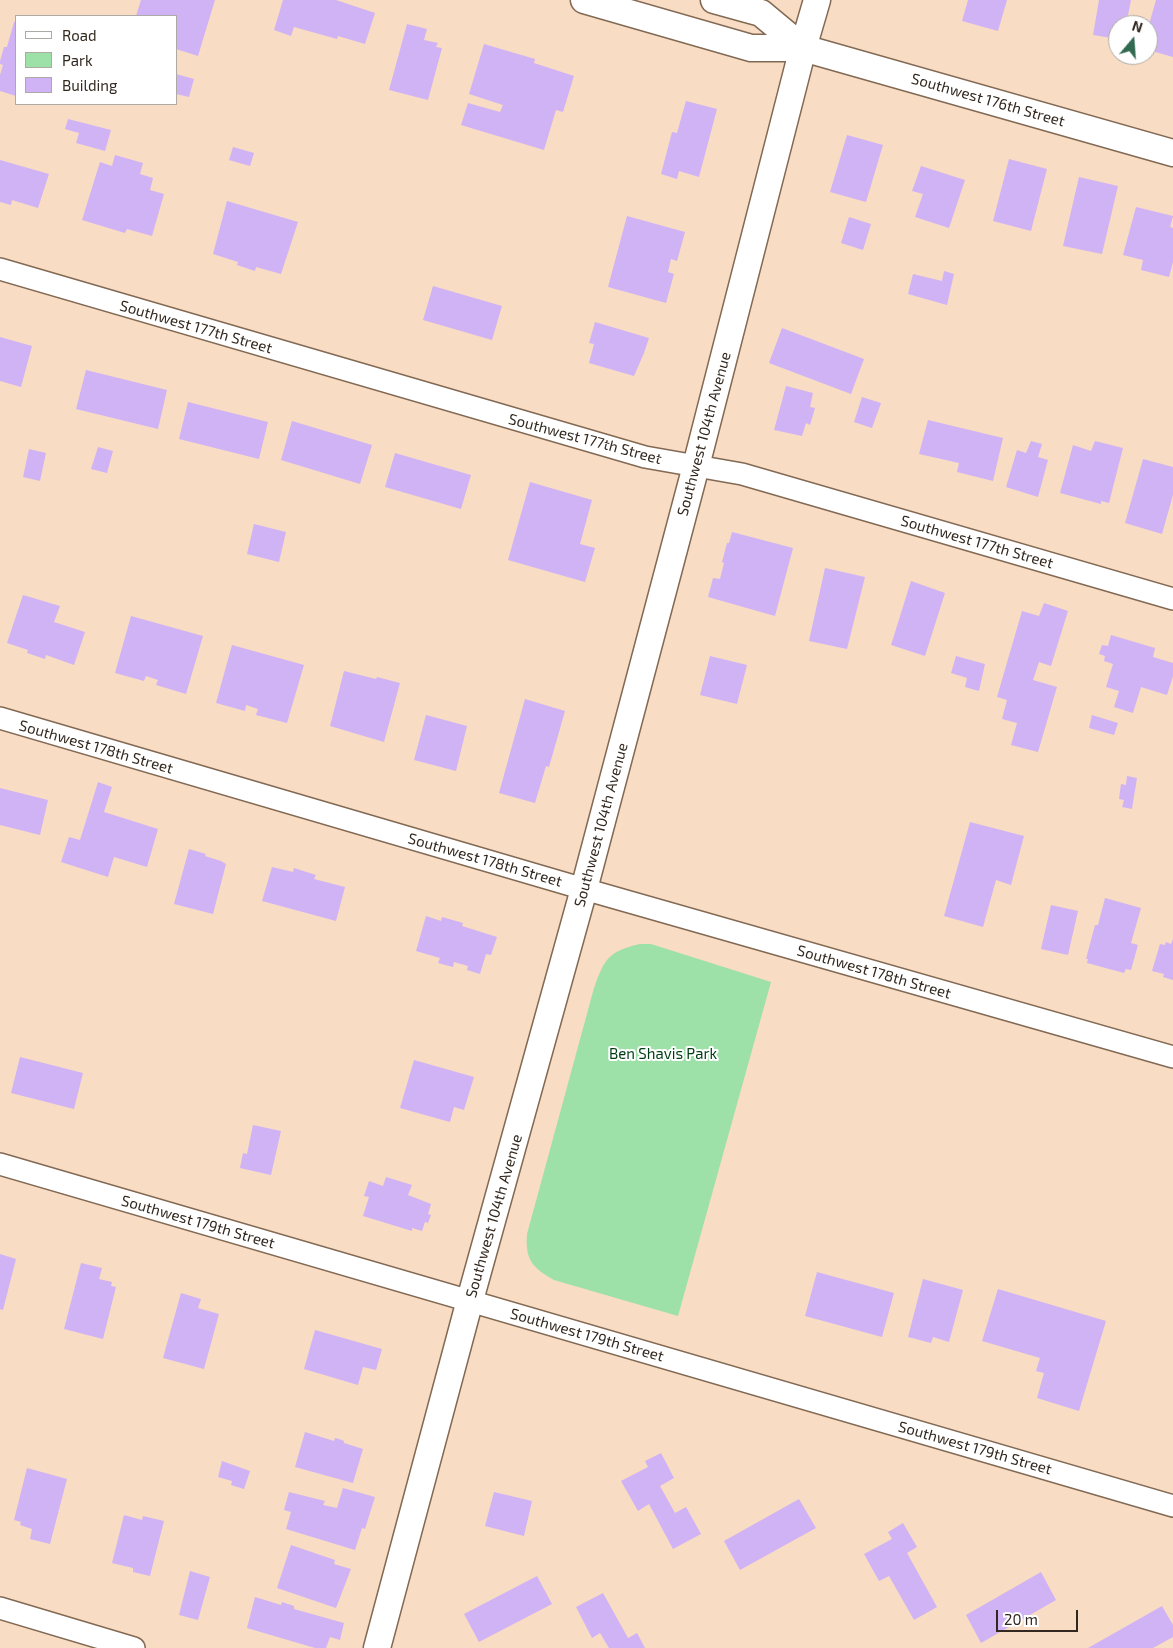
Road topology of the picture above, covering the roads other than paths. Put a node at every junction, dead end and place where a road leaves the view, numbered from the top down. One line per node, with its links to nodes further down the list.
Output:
1 (584, 0): 4 (street, Southwest 176th Street)
2 (714, 0): 4 (street, Southwest 176th Street)
3 (817, 0): 4 (street, Southwest 104th Avenue)
4 (803, 48): 5 (street, Southwest 176th Street); 7 (street, Southwest 104th Avenue)
5 (1173, 153)
6 (0, 269): 7 (street, Southwest 177th Street)
7 (696, 466): 8 (street, Southwest 177th Street); 10 (street, Southwest 104th Avenue)
8 (1173, 599)
9 (0, 718): 10 (street, Southwest 178th Street)
10 (584, 889): 11 (street, Southwest 178th Street); 13 (street, Southwest 104th Avenue)
11 (1173, 1057)
12 (0, 1164): 13 (street, Southwest 179th Street)
13 (470, 1300): 14 (street, Southwest 179th Street); 17 (street, Southwest 104th Avenue)
14 (1173, 1506)
15 (0, 1608): 16 (street)
16 (134, 1648)
17 (377, 1648)

